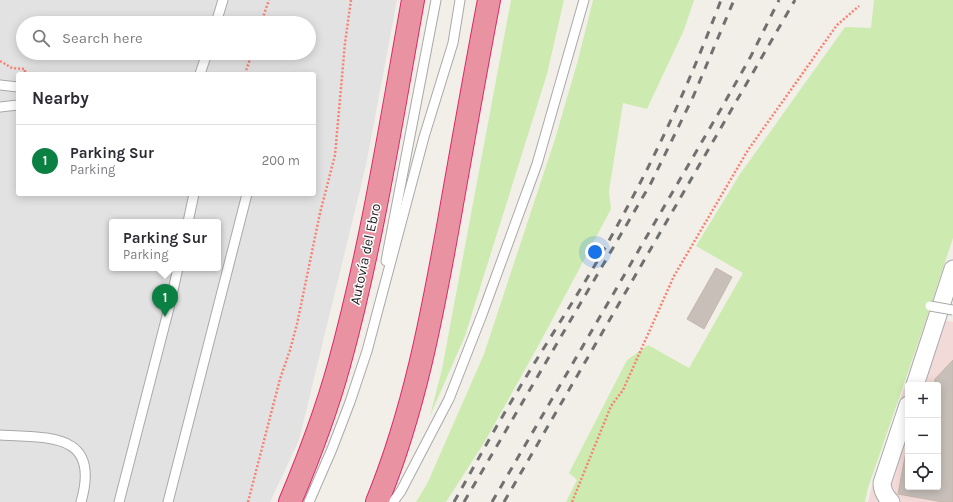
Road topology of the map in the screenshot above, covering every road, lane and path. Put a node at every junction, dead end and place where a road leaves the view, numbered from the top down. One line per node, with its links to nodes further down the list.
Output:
1 (223, 0): 10 (lane)
2 (269, 0): 11 (path)
3 (351, 0): 37 (path)
4 (413, 0): 38 (highway, Autovía del Ebro)
5 (436, 0): 29 (lane)
6 (460, 0): 29 (lane)
7 (489, 0): 40 (highway)
8 (584, 0): 41 (lane)
9 (859, 6): 42 (path)
10 (218, 16)
11 (263, 16)
12 (205, 60): 16 (lane)
13 (250, 60): 17 (path)
14 (0, 61): 15 (path)
15 (25, 72)
16 (201, 72)
17 (246, 72)
18 (0, 85): 19 (lane)
19 (16, 87)
20 (16, 105): 21 (lane)
21 (0, 107)
22 (194, 196): 24 (lane)
23 (246, 196): 36 (lane)
24 (189, 219)
25 (953, 269): 30 (street)
26 (177, 271): 35 (lane)
27 (930, 306): 28 (lane, bridge)
28 (953, 310)
29 (377, 317): 39 (lane)
30 (916, 382)
31 (905, 414): 33 (street)
32 (0, 435): 34 (lane)
33 (882, 483): 43 (lane); 44 (street)
34 (82, 502)
35 (119, 502)
36 (168, 502)
37 (248, 502)
38 (290, 502)
39 (309, 502)
40 (376, 502)
41 (393, 502)
42 (572, 502)
43 (877, 502)
44 (891, 502)

